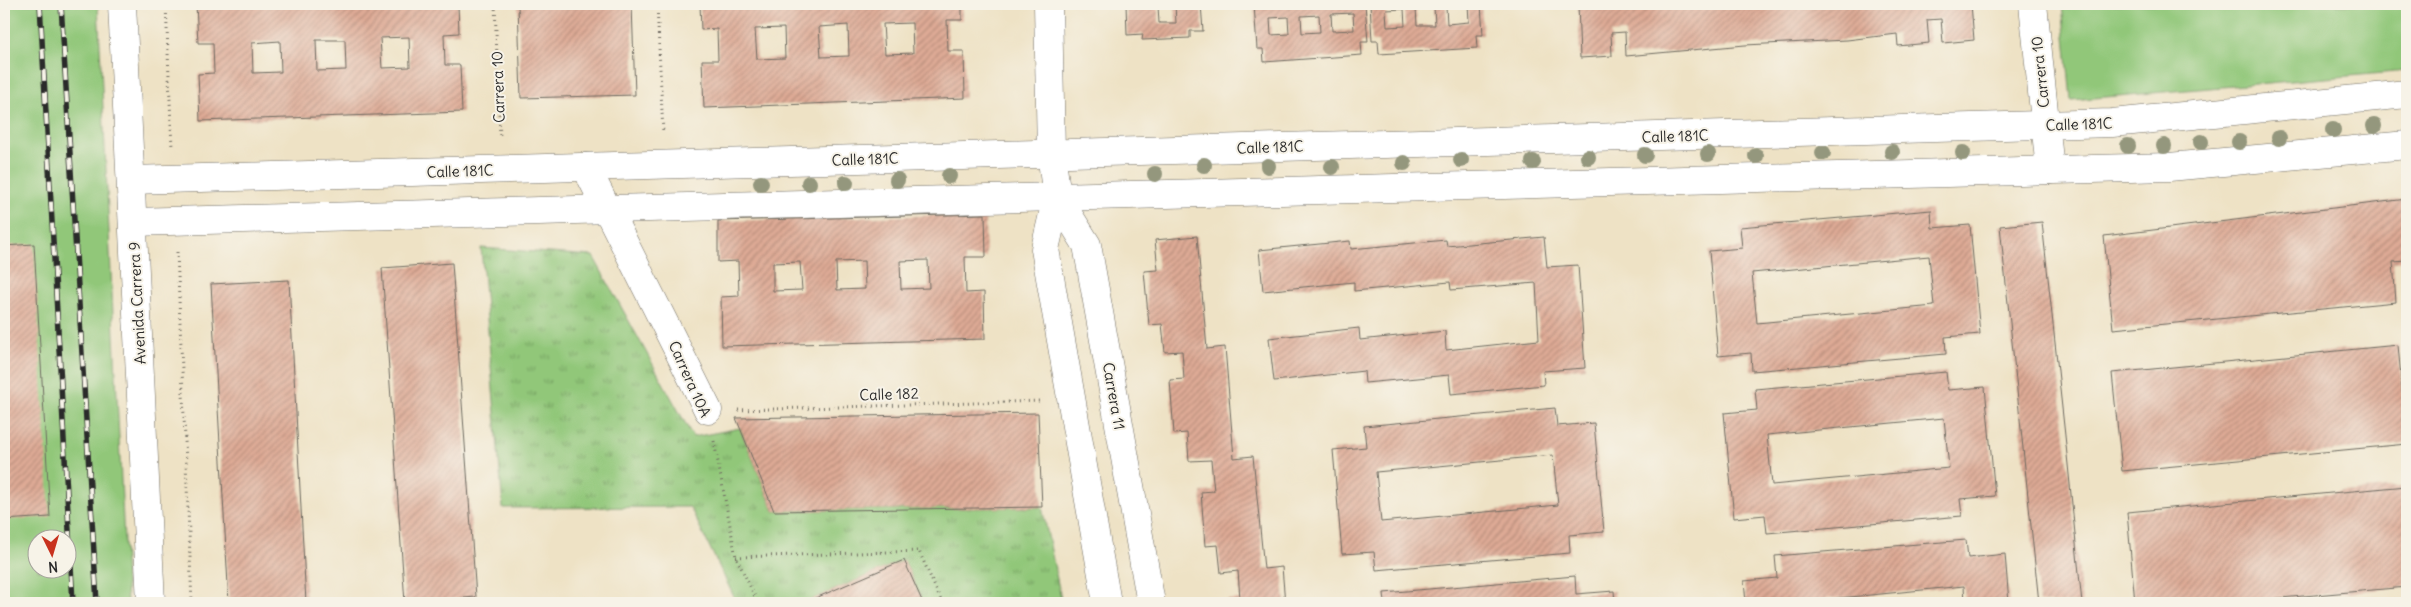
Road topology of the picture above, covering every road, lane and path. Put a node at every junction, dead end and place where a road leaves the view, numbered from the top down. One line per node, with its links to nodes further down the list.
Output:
1 (122, 4): 16 (street, Avenida Carrera 9)
2 (166, 4): 15 (path)
3 (495, 4): 13 (path, Carrera 10)
4 (657, 4): 11 (path)
5 (1048, 4): 10 (street, Carrera 11)
6 (2033, 4): 8 (street, Carrera 10)
7 (2407, 94): 8 (street, Calle 181C)
8 (2046, 125): 10 (street, Calle 181C); 14 (street, Carrera 10)
9 (2407, 145): 14 (street)
10 (1051, 153): 11 (street, Calle 181C); 17 (street, Carrera 11)
11 (664, 165): 12 (street, Calle 181C)
12 (586, 167): 13 (street, Calle 181C); 18 (street, Carrera 10A)
13 (501, 170): 15 (street, Calle 181C)
14 (2050, 170): 17 (street)
15 (174, 178): 16 (street, Calle 181C)
16 (131, 180): 19 (street, Avenida Carrera 9)
17 (1057, 197): 18 (street); 21 (street, Carrera 11); 29 (street, Carrera 11)
18 (608, 210): 20 (street); 22 (street, Carrera 10A)
19 (133, 222): 20 (street); 24 (street, Avenida Carrera 9)
20 (176, 222): 25 (path)
21 (1071, 401): 22 (path, Calle 182); 28 (street, Carrera 11)
22 (708, 410): 23 (path, Carrera 10A)
23 (736, 557): 26 (path, Carrera 10A); 27 (path)
24 (151, 603)
25 (192, 603)
26 (758, 603)
27 (942, 603)
28 (1108, 603)
29 (1151, 603)

